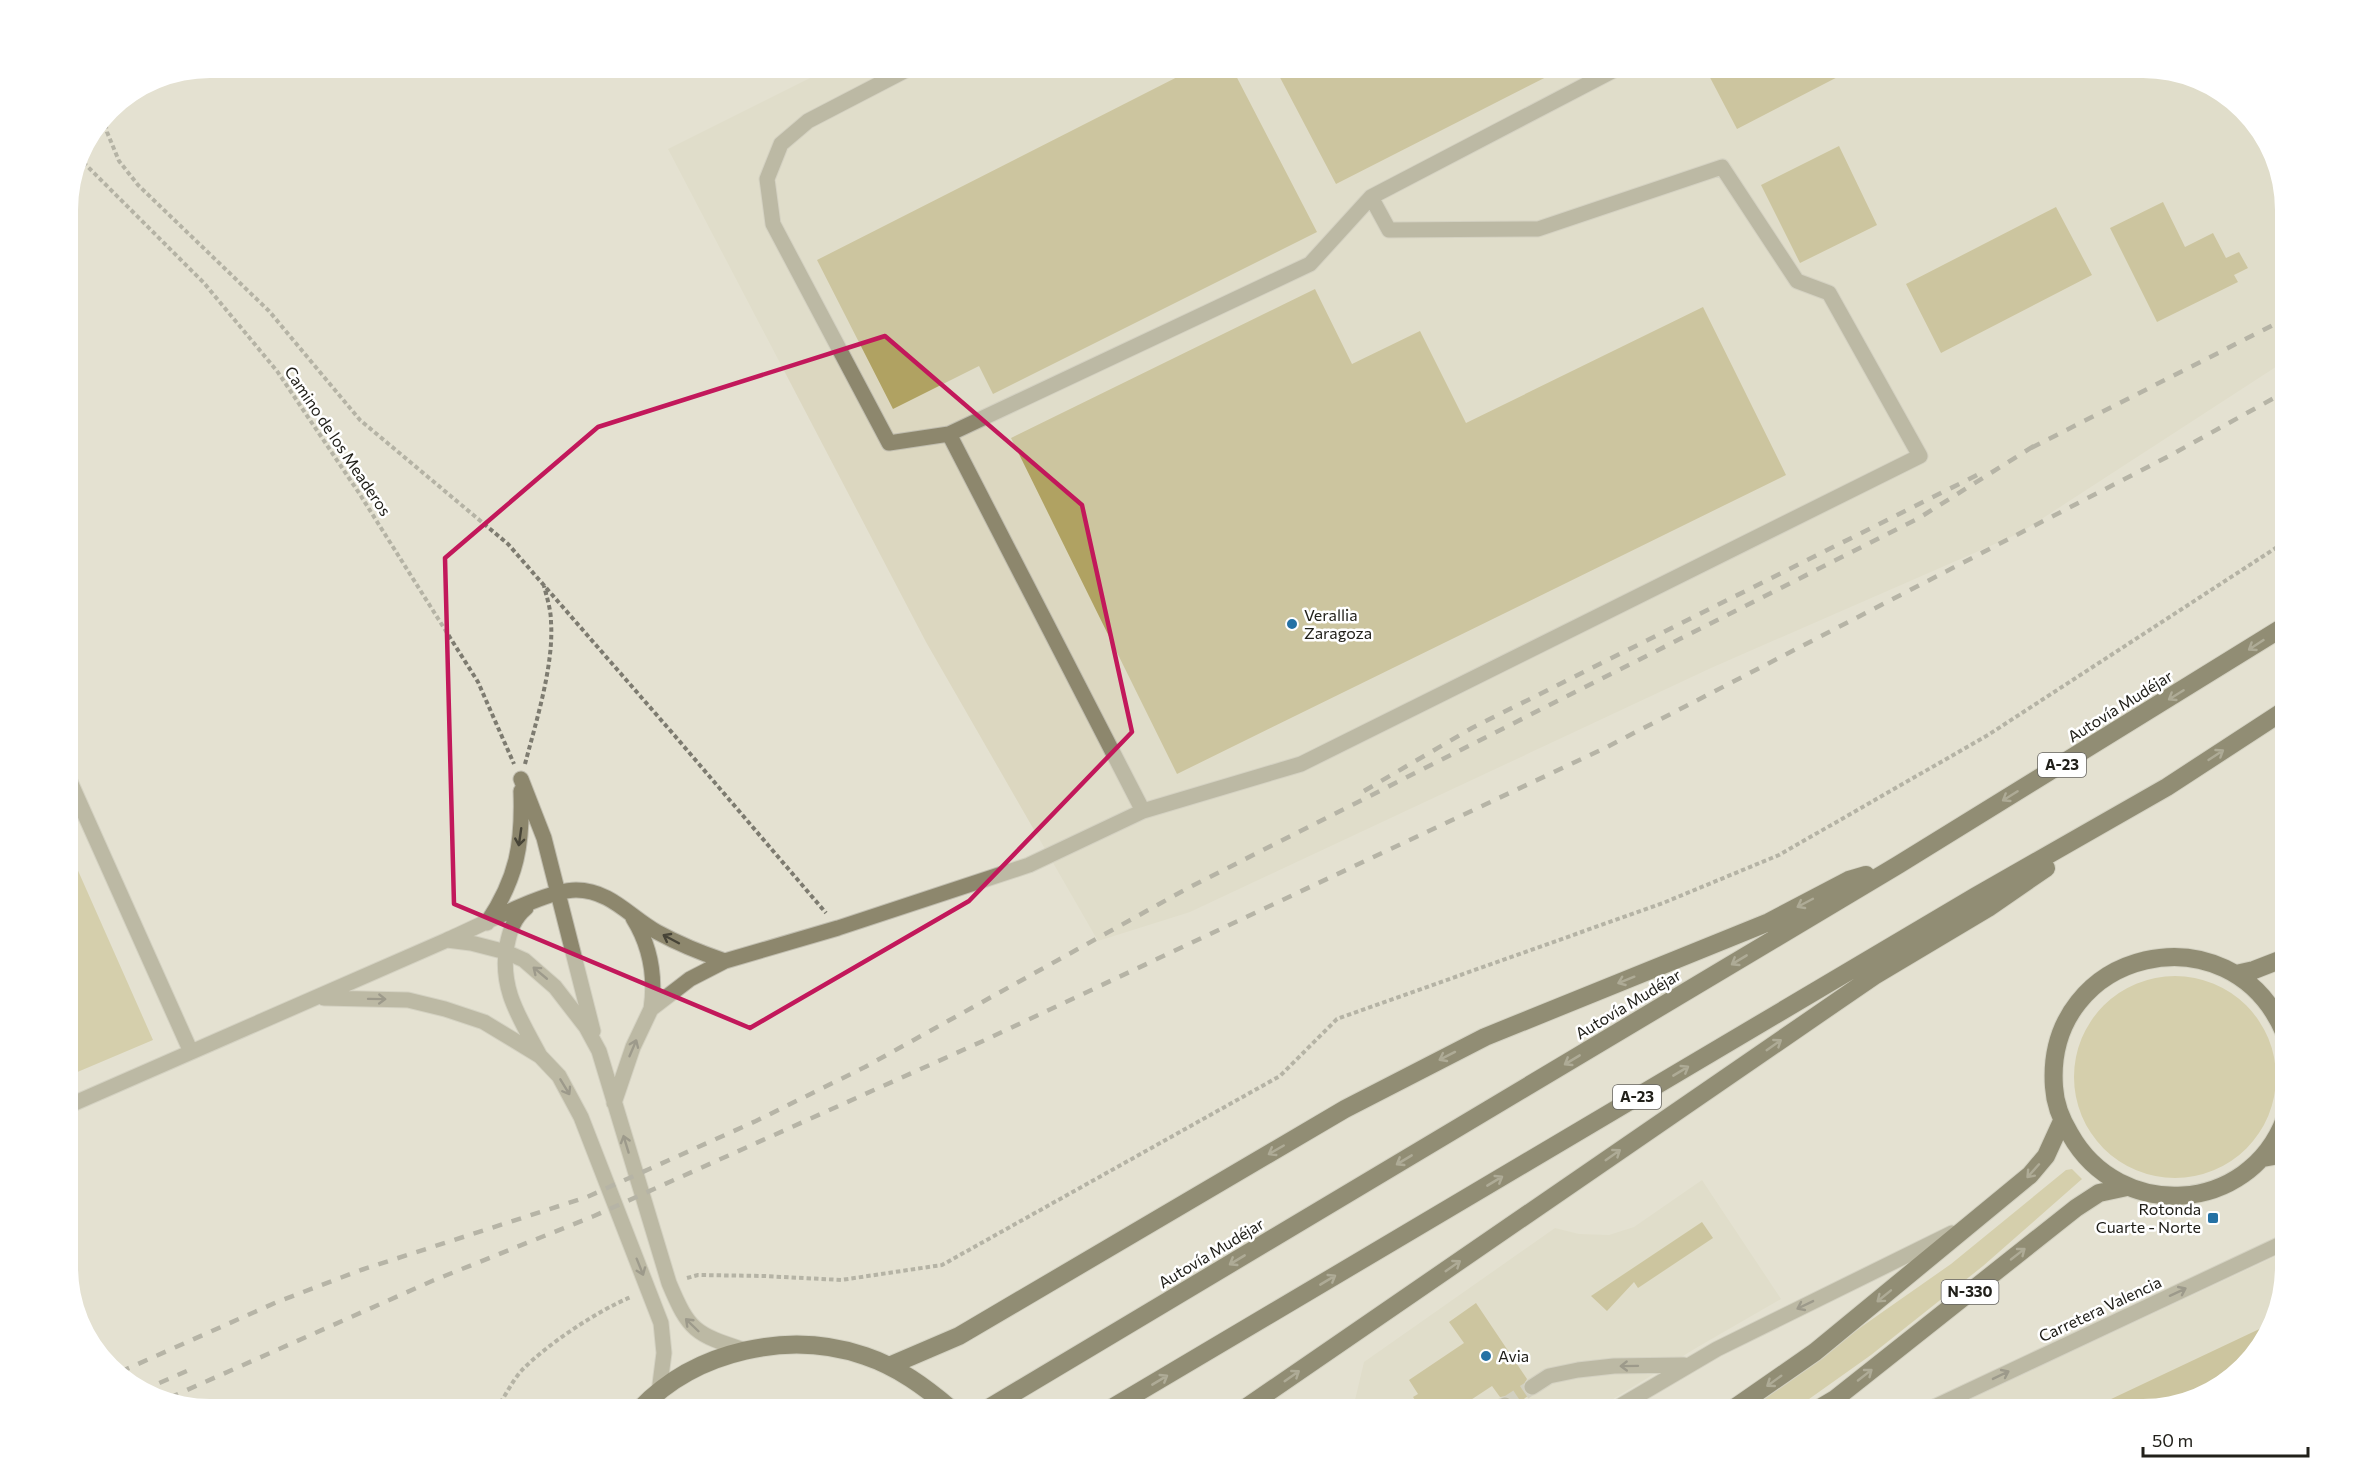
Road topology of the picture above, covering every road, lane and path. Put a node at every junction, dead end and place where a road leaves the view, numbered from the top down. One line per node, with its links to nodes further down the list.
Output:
1 (891, 78): 6 (street)
2 (1599, 78): 5 (street)
3 (106, 129): 8 (path)
4 (86, 165): 11 (path, Camino de los Meaderos)
5 (1371, 197): 6 (street); 14 (street)
6 (949, 434): 14 (street)
7 (2275, 548): 41 (path)
8 (544, 585): 11 (path); 20 (path)
9 (2275, 632): 15 (highway, Autovía Mudéjar / A-23, one-way to 15)
10 (2275, 717): 12 (highway, A-23, one-way to 10)
11 (521, 779): 16 (street); 19 (street, one-way to 19)
12 (2167, 787): 52 (highway, A-23, one-way to 12); 53 (highway, one-way to 12)
13 (78, 799): 30 (street)
14 (1143, 811): 20 (street)
15 (1898, 865): 45 (highway, one-way to 45); 51 (highway, Autovía Mudéjar / A-23, one-way to 51)
16 (557, 893): 17 (street); 18 (street); 29 (street)
17 (533, 902): 19 (street); 22 (street)
18 (630, 912): 23 (street, one-way to 18); 27 (street)
19 (487, 923): 21 (street)
20 (838, 928): 23 (street)
21 (447, 940): 22 (street); 26 (street)
22 (506, 952): 29 (street, one-way to 22); 31 (street)
23 (725, 961): 27 (street)
24 (2275, 962): 25 (highway)
25 (2236, 974): 28 (highway, N-330); 34 (highway, N-330)
26 (318, 998): 30 (street); 31 (street, one-way to 31)
27 (651, 1009): 33 (street, one-way to 27)
28 (2275, 1013)
29 (599, 1051): 33 (street)
30 (191, 1052): 32 (street)
31 (540, 1056): 42 (street, one-way to 42)
32 (78, 1102)
33 (614, 1103): 41 (street, one-way to 33)
34 (2062, 1121): 38 (highway, N-330); 39 (highway, N-330, one-way to 39)
35 (2275, 1140): 37 (highway, N-330)
36 (2275, 1156): 37 (highway, N-330)
37 (2263, 1158): 38 (highway, N-330)
38 (2127, 1187): 56 (highway, N-330, one-way to 38)
39 (1971, 1224): 44 (street, one-way to 44); 55 (highway, N-330, one-way to 55)
40 (2275, 1247): 57 (street, Carretera Valencia, one-way to 40)
41 (669, 1283): 43 (street, one-way to 41)
42 (649, 1289): 47 (street); 48 (path)
43 (744, 1350): 45 (highway); 47 (highway)
44 (1687, 1365): 46 (street, one-way to 46); 54 (street)
45 (889, 1366): 50 (highway)
46 (1532, 1387)
47 (659, 1392): 49 (highway)
48 (503, 1399)
49 (652, 1399)
50 (938, 1399)
51 (1004, 1399)
52 (1129, 1399)
53 (1260, 1399)
54 (1633, 1399)
55 (1749, 1399)
56 (1835, 1399)
57 (1953, 1399)

